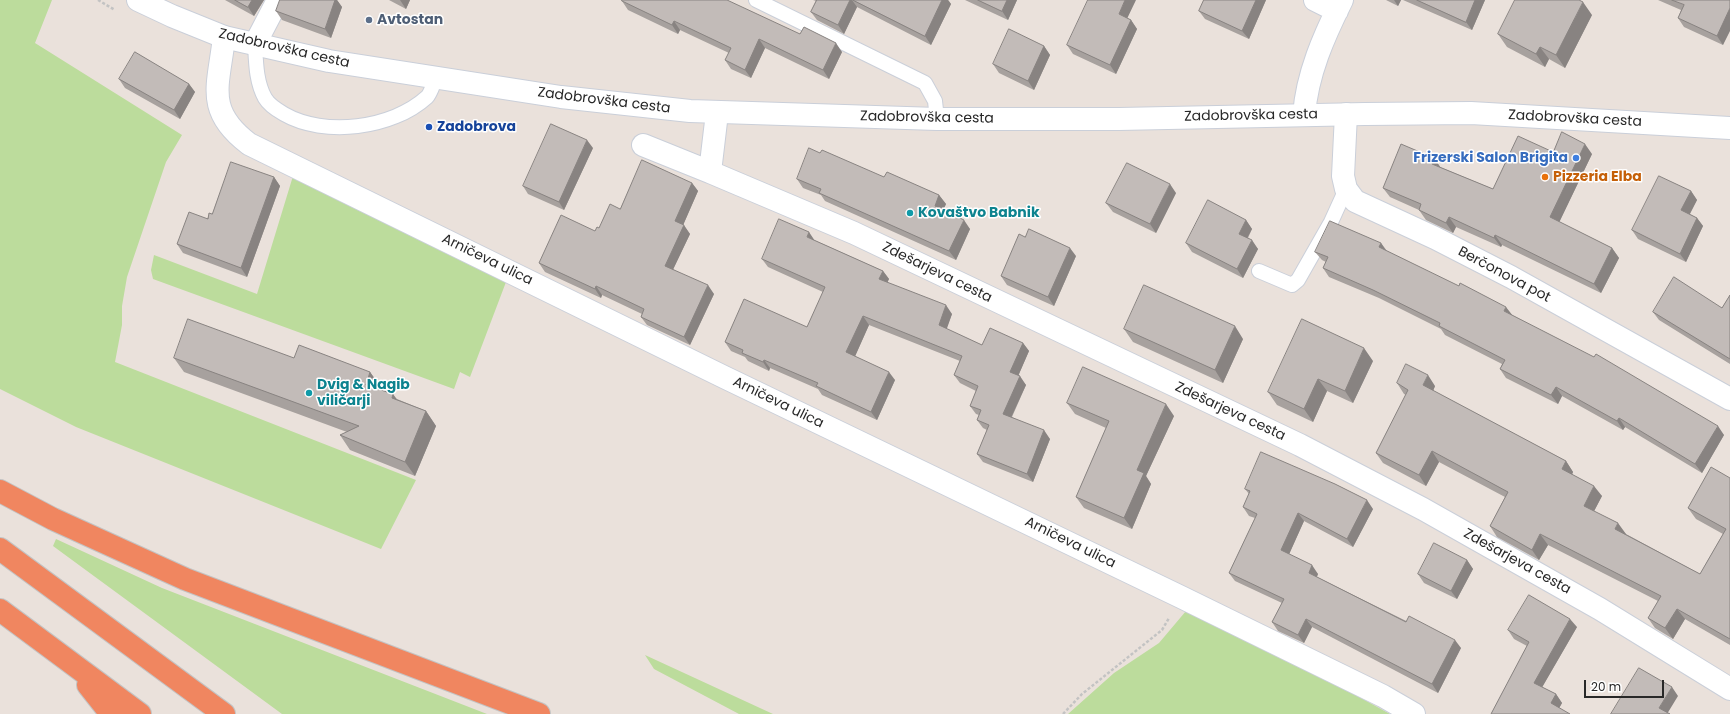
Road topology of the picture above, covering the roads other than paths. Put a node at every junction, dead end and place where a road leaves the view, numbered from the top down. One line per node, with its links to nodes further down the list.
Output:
1 (138, 0): 6 (street, Zadobrovška cesta)
2 (278, 0): 7 (street)
3 (756, 0): 12 (lane)
4 (1315, 0): 5 (street)
5 (1339, 5): 11 (street)
6 (224, 37): 7 (street, Zadobrovška cesta); 28 (street, Arničeva ulica)
7 (255, 44): 8 (street, Zadobrovška cesta); 8 (lane)
8 (436, 78): 9 (street, Zadobrovška cesta)
9 (717, 113): 12 (street, Zadobrovška cesta); 15 (street)
10 (1346, 114): 11 (street, Zadobrovška cesta); 13 (street, Zadobrovška cesta); 16 (street)
11 (1304, 115): 12 (street, Zadobrovška cesta)
12 (937, 119)
13 (1730, 128)
14 (643, 145): 15 (street, Zdešarjeva cesta)
15 (710, 172): 23 (street, Zdešarjeva cesta)
16 (1346, 189): 17 (lane); 18 (street, Berčonova pot)
17 (1259, 271)
18 (1730, 399)
19 (0, 491): 27 (highway)
20 (0, 549): 26 (highway)
21 (0, 610): 22 (highway)
22 (72, 663): 24 (highway); 25 (highway)
23 (1730, 689)
24 (111, 714)
25 (140, 714)
26 (224, 714)
27 (539, 714)
28 (1414, 714)

